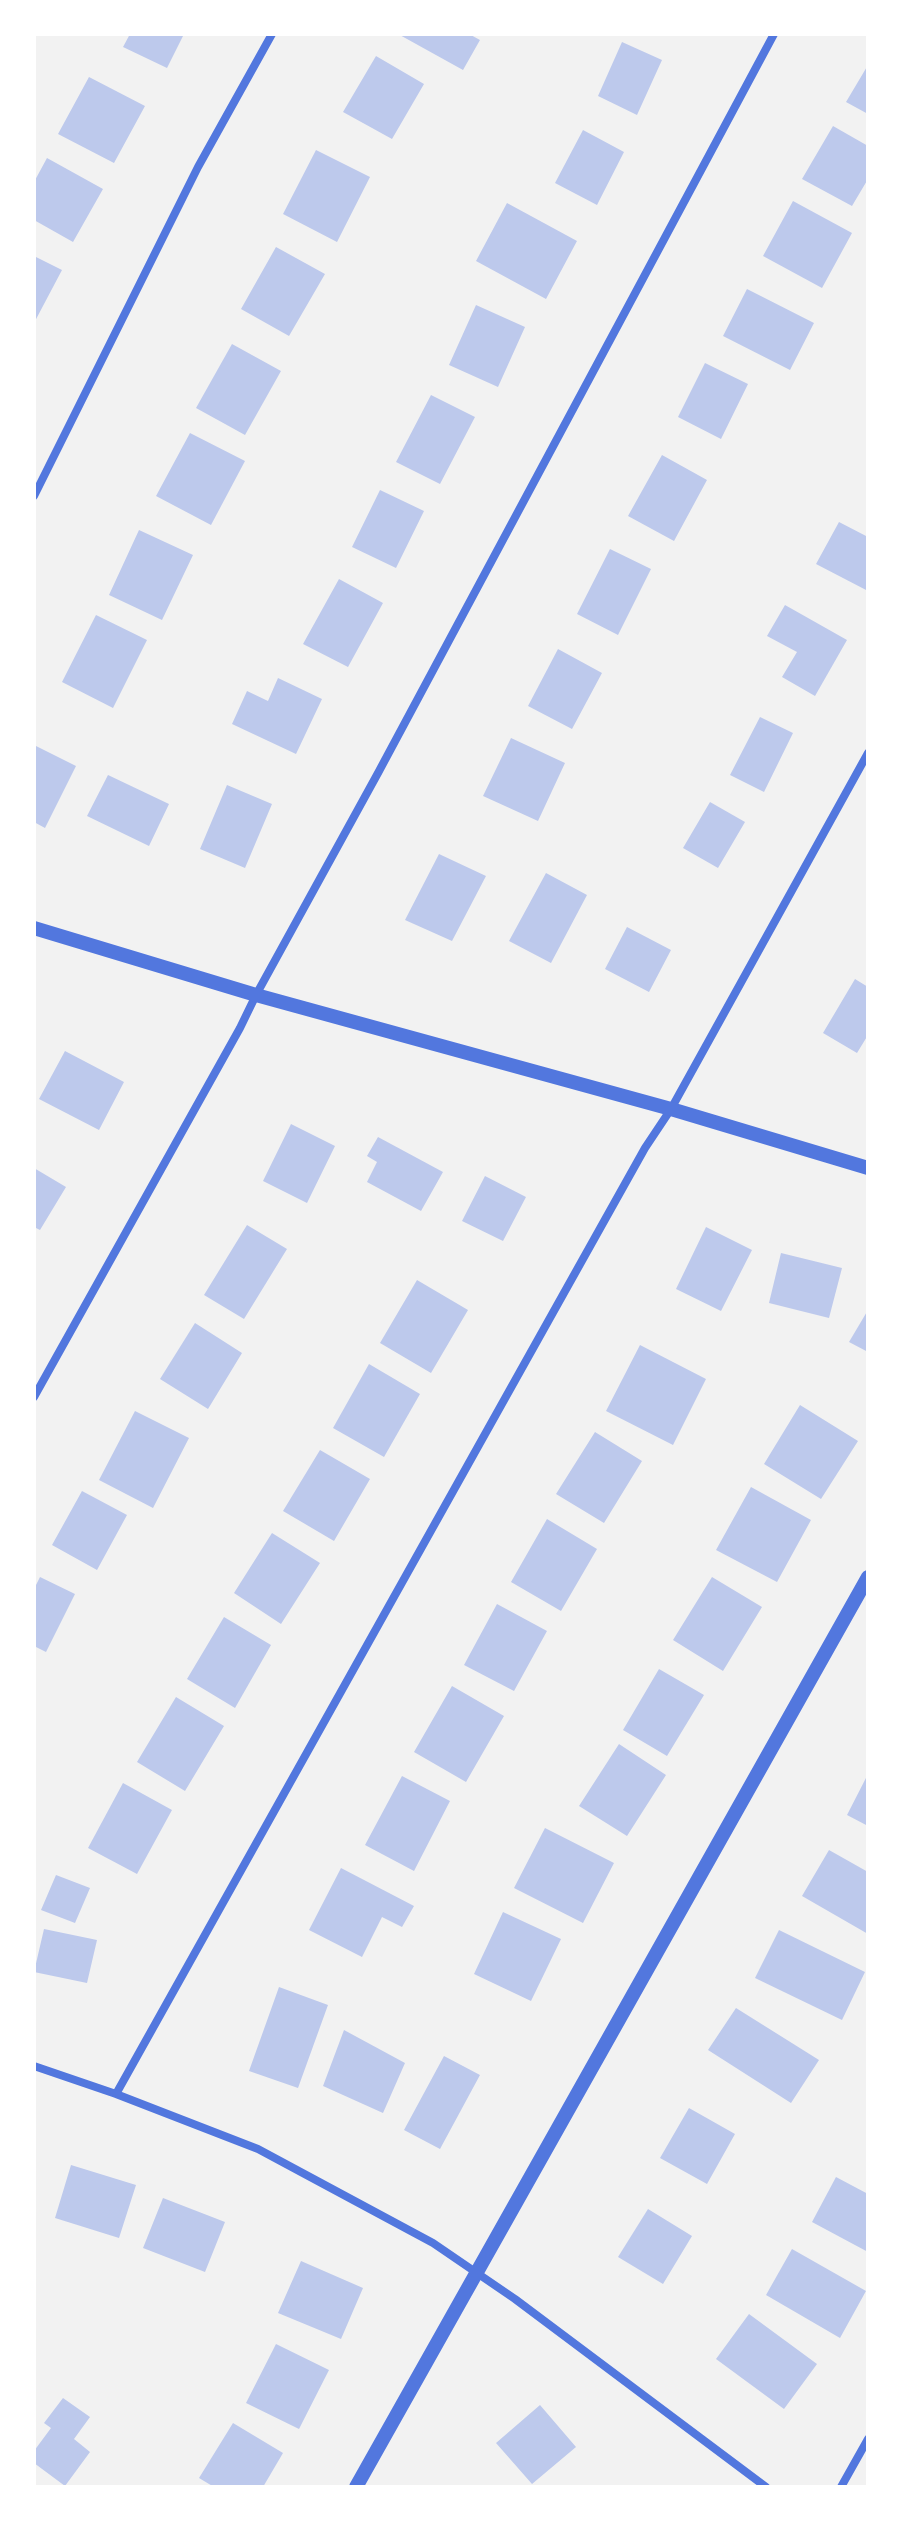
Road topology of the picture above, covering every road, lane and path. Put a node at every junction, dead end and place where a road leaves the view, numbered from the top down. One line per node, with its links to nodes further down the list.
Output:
1 (272, 34): 3 (street)
2 (774, 34): 6 (street)
3 (34, 496)
4 (868, 753): 7 (street)
5 (34, 928): 6 (street)
6 (256, 995): 7 (street); 9 (street)
7 (671, 1109): 8 (street); 12 (street)
8 (868, 1168)
9 (34, 1397)
10 (868, 1577): 13 (street)
11 (34, 2066): 12 (street)
12 (116, 2094): 13 (street)
13 (476, 2271): 15 (street); 16 (street)
14 (868, 2439): 17 (street)
15 (356, 2487)
16 (766, 2487)
17 (841, 2487)

